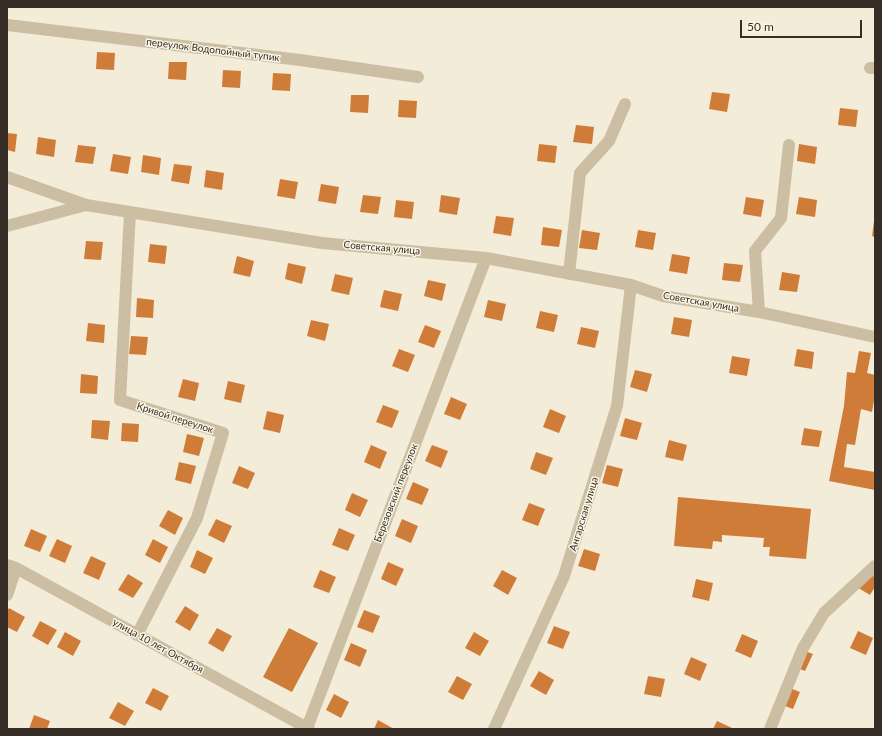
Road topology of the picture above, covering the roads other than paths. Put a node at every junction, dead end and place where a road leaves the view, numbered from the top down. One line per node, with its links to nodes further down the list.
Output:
1 (7, 26): 2 (street, переулок Водопойный тупик)
2 (418, 77)
3 (625, 104): 10 (street)
4 (789, 145): 12 (street)
5 (7, 177): 6 (street, Советская улица)
6 (86, 205): 7 (street, Советская улица); 8 (street)
7 (130, 212): 9 (street, Советская улица); 17 (street, Кривой переулок)
8 (7, 226)
9 (486, 258): 10 (street, Советская улица); 18 (street, Березовский переулок)
10 (569, 274): 11 (street, Советская улица)
11 (631, 285): 12 (street, Советская улица); 19 (street, Ангарская улица)
12 (759, 312): 13 (street, Советская улица)
13 (875, 337)
14 (11, 566): 16 (street); 17 (street, улица 10 лет Октября)
15 (875, 566): 20 (street)
16 (7, 596)
17 (137, 635): 18 (street, улица 10 лет Октября)
18 (308, 728)
19 (494, 729)
20 (770, 729)

